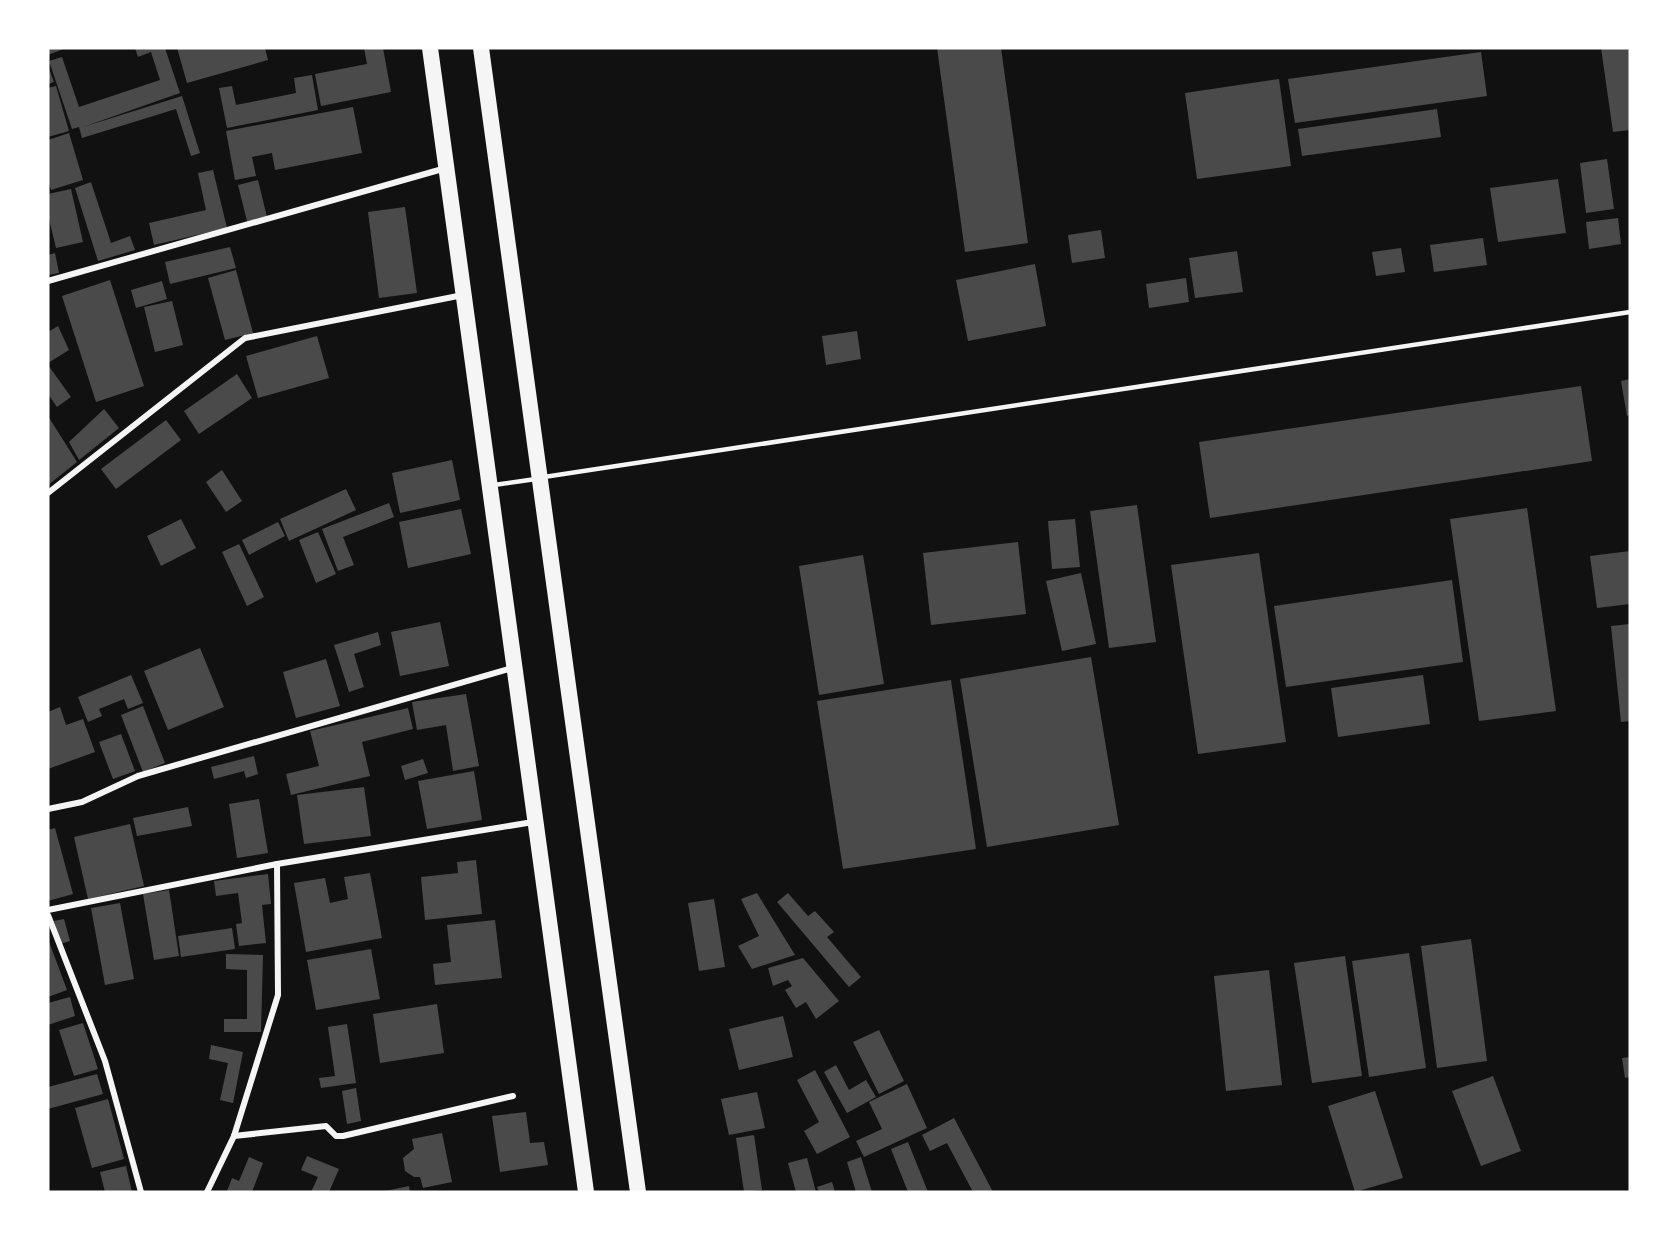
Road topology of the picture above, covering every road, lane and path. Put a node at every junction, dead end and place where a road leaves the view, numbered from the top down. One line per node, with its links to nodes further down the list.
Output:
1 (430, 48): 3 (highway)
2 (481, 48): 7 (highway)
3 (447, 168): 4 (street); 5 (highway)
4 (48, 281)
5 (464, 295): 8 (highway); 9 (street)
6 (1630, 312): 7 (lane)
7 (541, 478): 8 (lane); 21 (highway)
8 (491, 486): 10 (highway)
9 (48, 493)
10 (516, 667): 11 (street); 12 (highway)
11 (48, 810)
12 (537, 821): 13 (street); 20 (highway)
13 (277, 864): 14 (street); 17 (street)
14 (48, 910)
15 (48, 915): 18 (street)
16 (513, 1096): 17 (street)
17 (234, 1136): 19 (street)
18 (141, 1192)
19 (207, 1192)
20 (586, 1192)
21 (638, 1192)

